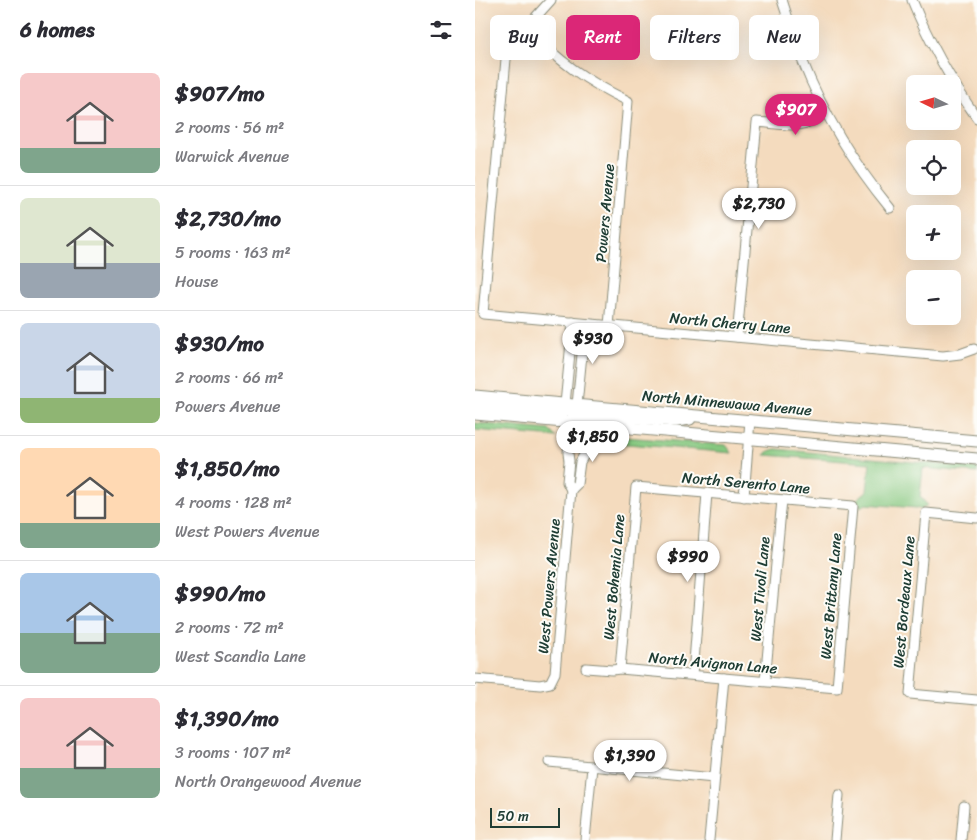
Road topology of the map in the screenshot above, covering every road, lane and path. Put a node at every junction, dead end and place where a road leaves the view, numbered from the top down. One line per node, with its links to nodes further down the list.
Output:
1 (551, 0): 4 (street)
2 (782, 0): 7 (street)
3 (912, 0): 8 (street)
4 (537, 15)
5 (556, 57): 12 (street, Powers Avenue)
6 (506, 60): 10 (street, North Cherry Lane)
7 (826, 112): 9 (street); 13 (street)
8 (977, 118)
9 (890, 208)
10 (573, 322): 11 (street, North Cherry Lane); 17 (street)
11 (585, 324): 12 (street, North Cherry Lane); 18 (street)
12 (609, 326): 13 (street, North Cherry Lane)
13 (737, 337): 14 (street, North Cherry Lane)
14 (974, 349)
15 (475, 396): 17 (main road, North Minnewawa Avenue)
16 (475, 404): 18 (main road)
17 (565, 404): 18 (main road, North Minnewawa Avenue)
18 (577, 405): 20 (main road, North Minnewawa Avenue)
19 (475, 414): 22 (main road)
20 (706, 416): 21 (main road, North Minnewawa Avenue); 22 (main road)
21 (750, 420): 24 (street); 25 (main road, North Minnewawa Avenue)
22 (571, 422): 23 (main road); 27 (street, West Powers Avenue)
23 (587, 424): 24 (main road); 28 (street, West Powers Avenue)
24 (749, 439): 26 (main road); 32 (street)
25 (977, 441)
26 (977, 459)
27 (569, 461): 28 (street); 30 (street, West Powers Avenue)
28 (580, 462): 30 (street, West Powers Avenue)
29 (636, 487): 31 (street, North Serento Lane); 37 (street, West Bohemia Lane)
30 (571, 490): 40 (street, West Powers Avenue)
31 (707, 493): 32 (street, North Serento Lane); 38 (street)
32 (744, 496): 33 (street, North Serento Lane)
33 (782, 500): 34 (street, North Serento Lane); 41 (street, West Tivoli Lane)
34 (853, 506): 42 (street, West Brittany Lane)
35 (977, 518): 43 (street, West Bordeaux Lane)
36 (586, 668): 37 (street, North Avignon Lane)
37 (620, 669): 38 (street, North Avignon Lane)
38 (693, 675): 39 (street, North Avignon Lane)
39 (724, 678): 41 (street, North Avignon Lane); 46 (street)
40 (475, 679)
41 (765, 682): 42 (street, North Avignon Lane)
42 (837, 688)
43 (977, 700)
44 (549, 762): 45 (street)
45 (592, 767): 46 (street); 49 (street)
46 (715, 778): 50 (street)
47 (839, 795): 51 (street)
48 (964, 806): 52 (street)
49 (585, 840)
50 (709, 840)
51 (835, 840)
52 (961, 840)

